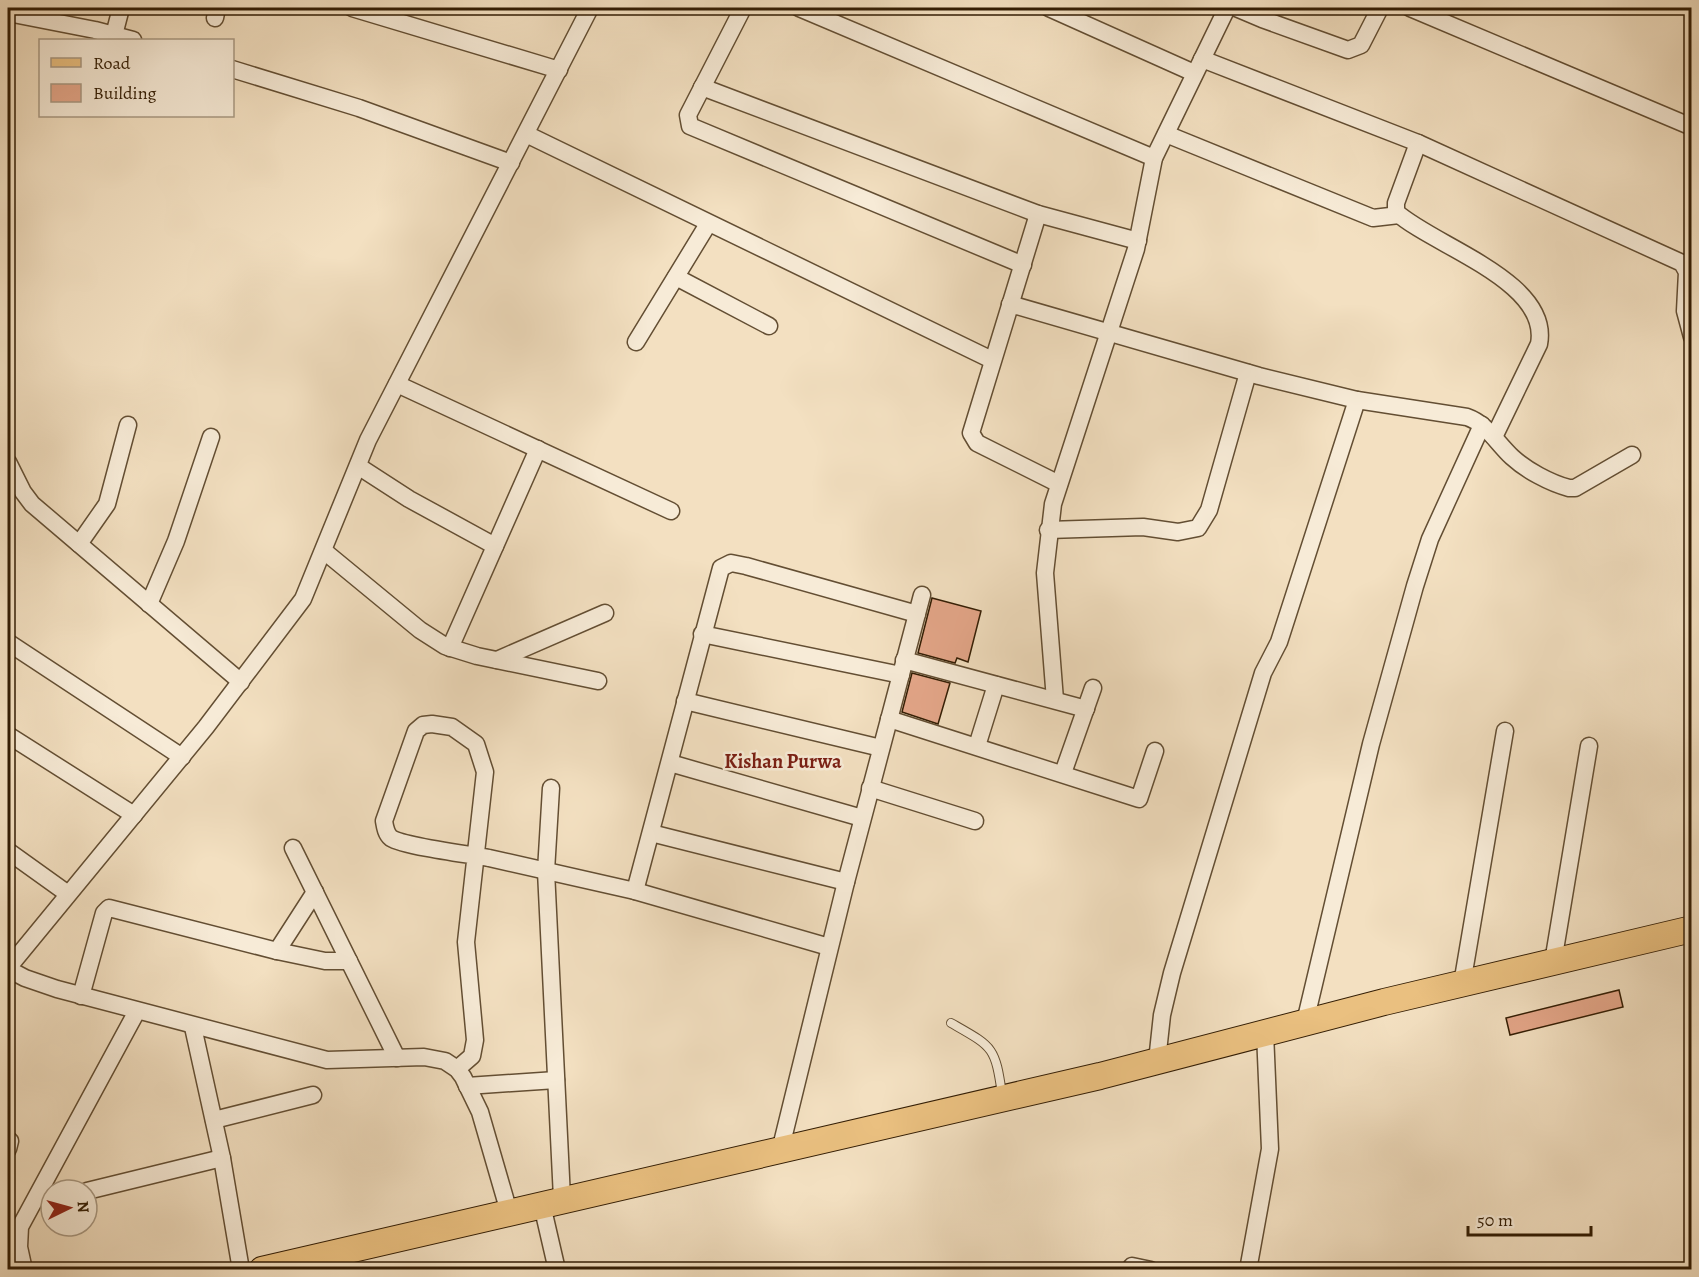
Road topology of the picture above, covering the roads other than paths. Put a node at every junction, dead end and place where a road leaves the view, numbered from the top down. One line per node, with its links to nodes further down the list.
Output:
1 (121, 8): 12 (street)
2 (352, 8): 16 (street)
3 (590, 8): 16 (street)
4 (743, 8): 17 (street)
5 (799, 8): 22 (street)
6 (1049, 8): 14 (street)
7 (1227, 8): 14 (street)
8 (1236, 8): 9 (street)
9 (1380, 8)
10 (1410, 8): 18 (street)
11 (8, 13): 12 (street)
12 (114, 35): 13 (street)
13 (129, 39)
14 (1198, 66): 20 (street); 21 (street)
15 (234, 70): 23 (street)
16 (559, 70): 19 (street)
17 (702, 87): 24 (street); 28 (street)
18 (1692, 128)
19 (526, 134): 23 (street); 26 (street)
20 (1166, 134): 22 (street); 25 (street)
21 (1418, 143): 25 (street); 33 (street)
22 (1154, 158): 27 (street)
23 (511, 163): 37 (street)
24 (1038, 214): 27 (street); 28 (street)
25 (1399, 215): 42 (street)
26 (708, 224): 29 (street); 35 (street)
27 (1138, 241): 32 (street)
28 (1023, 265): 30 (street)
29 (676, 277): 31 (street); 34 (street)
30 (1010, 304): 32 (street); 35 (street)
31 (769, 326)
32 (1108, 332): 36 (street); 47 (street)
33 (1692, 337)
34 (636, 342)
35 (992, 360): 47 (street)
36 (1248, 373): 38 (street); 49 (street)
37 (397, 384): 43 (street); 46 (street)
38 (1357, 400): 39 (street); 107 (street)
39 (1482, 424): 42 (street); 102 (street)
40 (128, 425): 50 (street)
41 (211, 437): 54 (street)
42 (1494, 437): 44 (street)
43 (538, 449): 48 (street); 51 (street)
44 (1632, 455)
45 (8, 462): 50 (street)
46 (358, 466): 51 (street); 52 (street)
47 (1059, 484): 49 (street)
48 (671, 511)
49 (1048, 530): 66 (street)
50 (79, 544): 54 (street)
51 (495, 546): 59 (street)
52 (324, 551): 59 (street); 63 (street)
53 (922, 595): 56 (street)
54 (149, 604): 63 (street)
55 (605, 613): 60 (street)
56 (917, 614): 57 (street); 61 (street)
57 (702, 634): 61 (street); 67 (street)
58 (9, 643): 76 (street)
59 (450, 648): 60 (street)
60 (497, 660): 62 (street)
61 (903, 668): 64 (street); 69 (street)
62 (598, 681)
63 (241, 682): 76 (street)
64 (996, 685): 66 (street); 72 (street)
65 (1094, 688): 68 (street)
66 (1055, 700): 68 (street)
67 (685, 701): 74 (street); 77 (street)
68 (1086, 709): 78 (street)
69 (889, 719): 72 (street); 74 (street)
70 (1505, 731): 99 (street)
71 (8, 735): 81 (street)
72 (978, 746): 78 (street)
73 (1589, 746): 97 (street)
74 (881, 748): 80 (street)
75 (1155, 751): 78 (street)
76 (182, 757): 81 (street)
77 (670, 763): 82 (street); 84 (street)
78 (1063, 773)
79 (552, 788): 88 (street)
80 (870, 788): 82 (street); 83 (street)
81 (134, 815): 92 (street)
82 (862, 818): 89 (street)
83 (975, 821)
84 (651, 833): 89 (street); 90 (street)
85 (293, 848): 91 (street)
86 (8, 851): 92 (street)
87 (476, 856): 87 (street); 88 (street); 108 (street)
88 (546, 871): 90 (street); 109 (street)
89 (846, 882): 94 (street)
90 (635, 891): 94 (street)
91 (315, 892): 95 (street); 96 (street)
92 (68, 894): 98 (street)
93 (1692, 929): 97 (main road)
94 (829, 947): 114 (street)
95 (277, 951): 96 (street); 100 (street)
96 (350, 961): 106 (street)
97 (1553, 962): 99 (main road)
98 (8, 968): 100 (street)
99 (1462, 984): 102 (main road)
100 (81, 996): 101 (street)
101 (137, 1011): 104 (street); 116 (street)
102 (1305, 1022): 105 (main road)
103 (951, 1023): 112 (lane)
104 (193, 1027): 106 (street); 113 (street)
105 (1265, 1033): 107 (main road); 128 (street)
106 (397, 1058): 108 (street)
107 (1157, 1061): 112 (main road)
108 (457, 1069): 110 (street)
109 (556, 1080): 110 (street); 118 (street)
110 (467, 1086): 120 (street)
111 (313, 1095): 113 (street)
112 (1002, 1098): 114 (main road)
113 (214, 1120): 115 (street)
114 (780, 1150): 118 (main road)
115 (222, 1158): 117 (street); 124 (street)
116 (55, 1178)
117 (99, 1188)
118 (552, 1202): 120 (main road); 126 (street)
119 (39, 1205): 121 (street)
120 (509, 1212): 125 (main road)
121 (14, 1224): 123 (street)
122 (1132, 1266): 127 (street)
123 (24, 1269)
124 (242, 1269)
125 (262, 1269)
126 (557, 1269)
127 (1151, 1269)
128 (1248, 1269)

